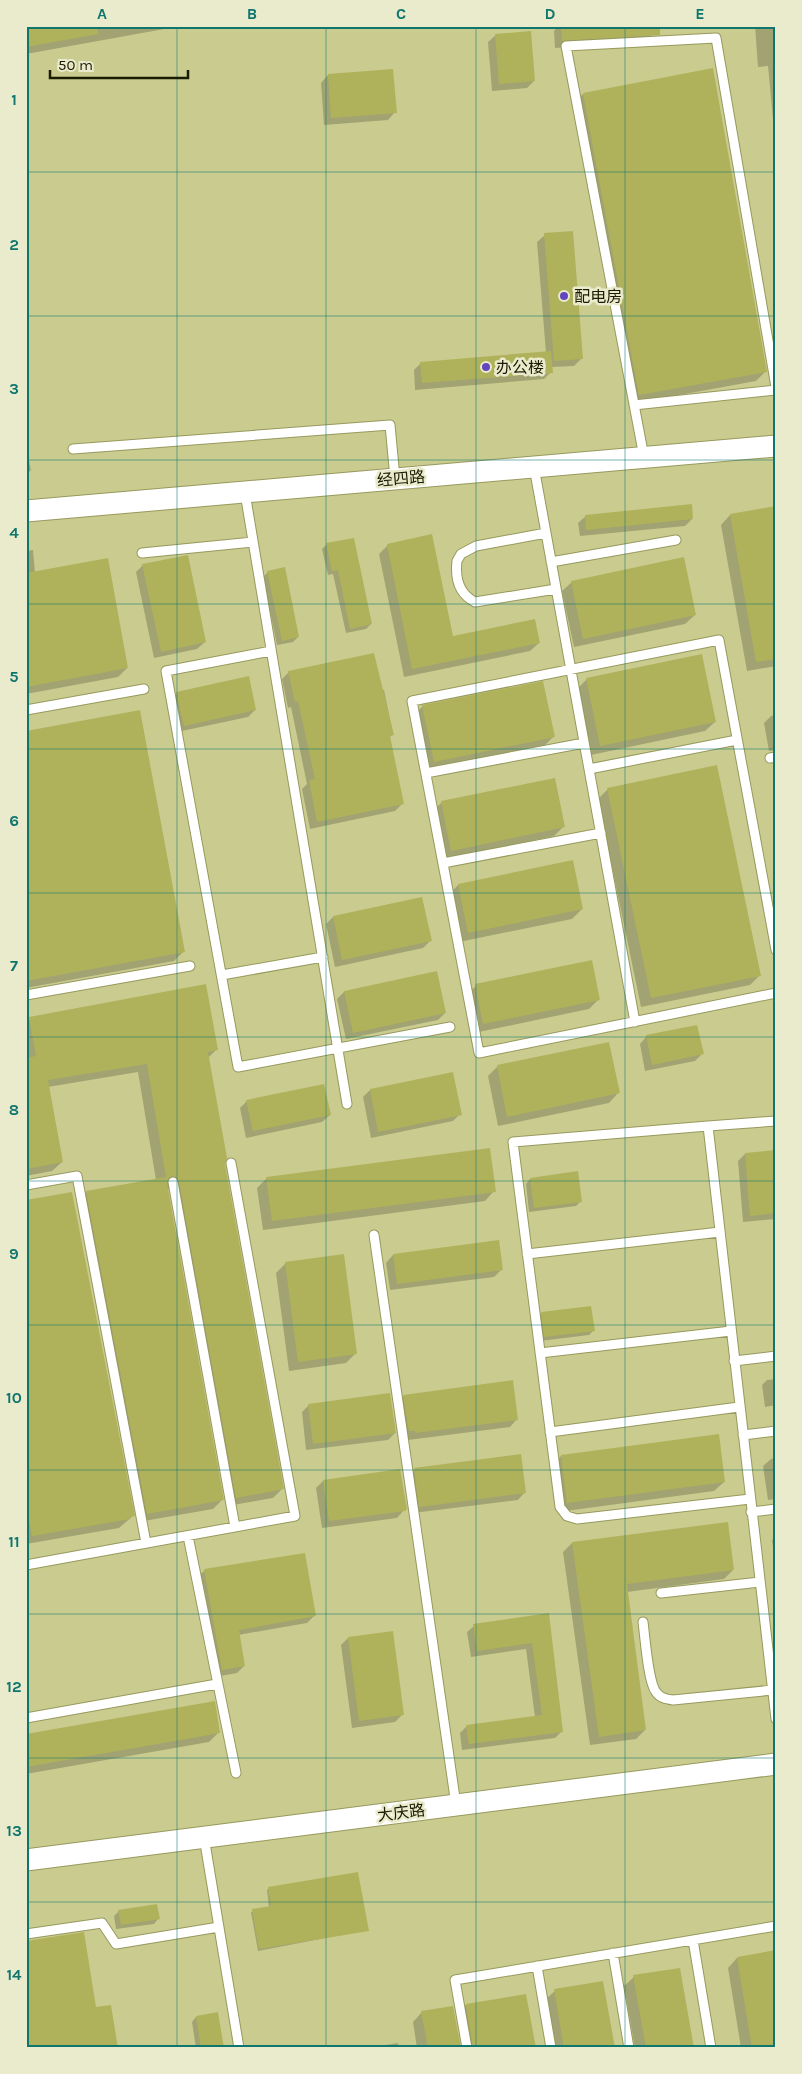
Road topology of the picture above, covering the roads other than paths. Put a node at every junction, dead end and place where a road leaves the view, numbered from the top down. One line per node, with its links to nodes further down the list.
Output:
1 (776, 388): 2 (lane); 2 (lane)
2 (634, 405): 5 (lane)
3 (776, 446): 5 (street, 经四路)
4 (73, 449): 7 (lane)
5 (644, 457): 6 (street, 经四路)
6 (534, 466): 7 (street, 经四路); 10 (lane)
7 (395, 479): 8 (street, 经四路)
8 (245, 492): 9 (street, 经四路); 12 (lane)
9 (26, 512)
10 (546, 533): 14 (lane); 15 (lane)
11 (676, 540): 14 (lane)
12 (253, 542): 13 (lane); 16 (lane)
13 (142, 553)
14 (551, 562): 15 (lane)
15 (556, 589): 17 (lane)
16 (271, 652): 27 (lane); 29 (lane)
17 (571, 669): 20 (lane); 21 (lane); 23 (lane)
18 (144, 689): 19 (lane)
19 (26, 710)
20 (737, 740): 22 (lane); 26 (lane)
21 (584, 743): 22 (lane); 23 (lane)
22 (589, 769): 24 (lane)
23 (426, 773): 25 (lane)
24 (601, 834): 25 (lane); 32 (lane)
25 (442, 863): 32 (lane)
26 (776, 950)
27 (322, 956): 29 (lane); 34 (lane)
28 (190, 966): 31 (lane)
29 (222, 976): 34 (lane)
30 (776, 993): 32 (lane)
31 (26, 995)
32 (635, 1022)
33 (450, 1027): 34 (lane)
34 (338, 1048): 35 (lane)
35 (347, 1104)
36 (776, 1121): 37 (lane)
37 (708, 1126): 41 (lane); 43 (lane)
38 (231, 1163): 55 (lane)
39 (173, 1182): 55 (lane)
40 (26, 1185): 57 (lane)
41 (720, 1232): 43 (lane); 44 (lane)
42 (374, 1235): 68 (lane)
43 (527, 1254): 45 (lane)
44 (730, 1330): 45 (lane); 47 (lane)
45 (540, 1353): 50 (lane)
46 (776, 1356): 47 (lane)
47 (734, 1361): 48 (lane)
48 (739, 1407): 50 (lane); 51 (lane)
49 (776, 1431): 51 (lane)
50 (550, 1432): 52 (lane)
51 (742, 1435): 52 (lane)
52 (750, 1499): 54 (lane)
53 (776, 1509): 54 (lane)
54 (751, 1512): 59 (lane)
55 (235, 1527): 56 (lane)
56 (188, 1536): 57 (lane); 62 (lane)
57 (146, 1543): 58 (lane)
58 (26, 1565)
59 (760, 1582): 60 (lane); 63 (lane)
60 (661, 1593)
61 (643, 1622): 63 (lane)
62 (217, 1684): 64 (lane); 67 (lane)
63 (773, 1690): 65 (lane)
64 (26, 1718)
65 (776, 1719)
66 (776, 1764): 68 (street, 大庆路)
67 (236, 1773)
68 (456, 1805): 69 (street, 大庆路)
69 (204, 1837): 70 (street, 大庆路); 72 (lane)
70 (26, 1860)
71 (776, 1926): 74 (lane)
72 (219, 1927): 73 (lane); 77 (lane)
73 (26, 1934)
74 (692, 1940): 75 (lane); 81 (lane)
75 (613, 1953): 76 (lane); 80 (lane)
76 (537, 1966): 78 (lane); 79 (lane)
77 (239, 2048)
78 (467, 2048)
79 (551, 2048)
80 (629, 2048)
81 (711, 2048)

